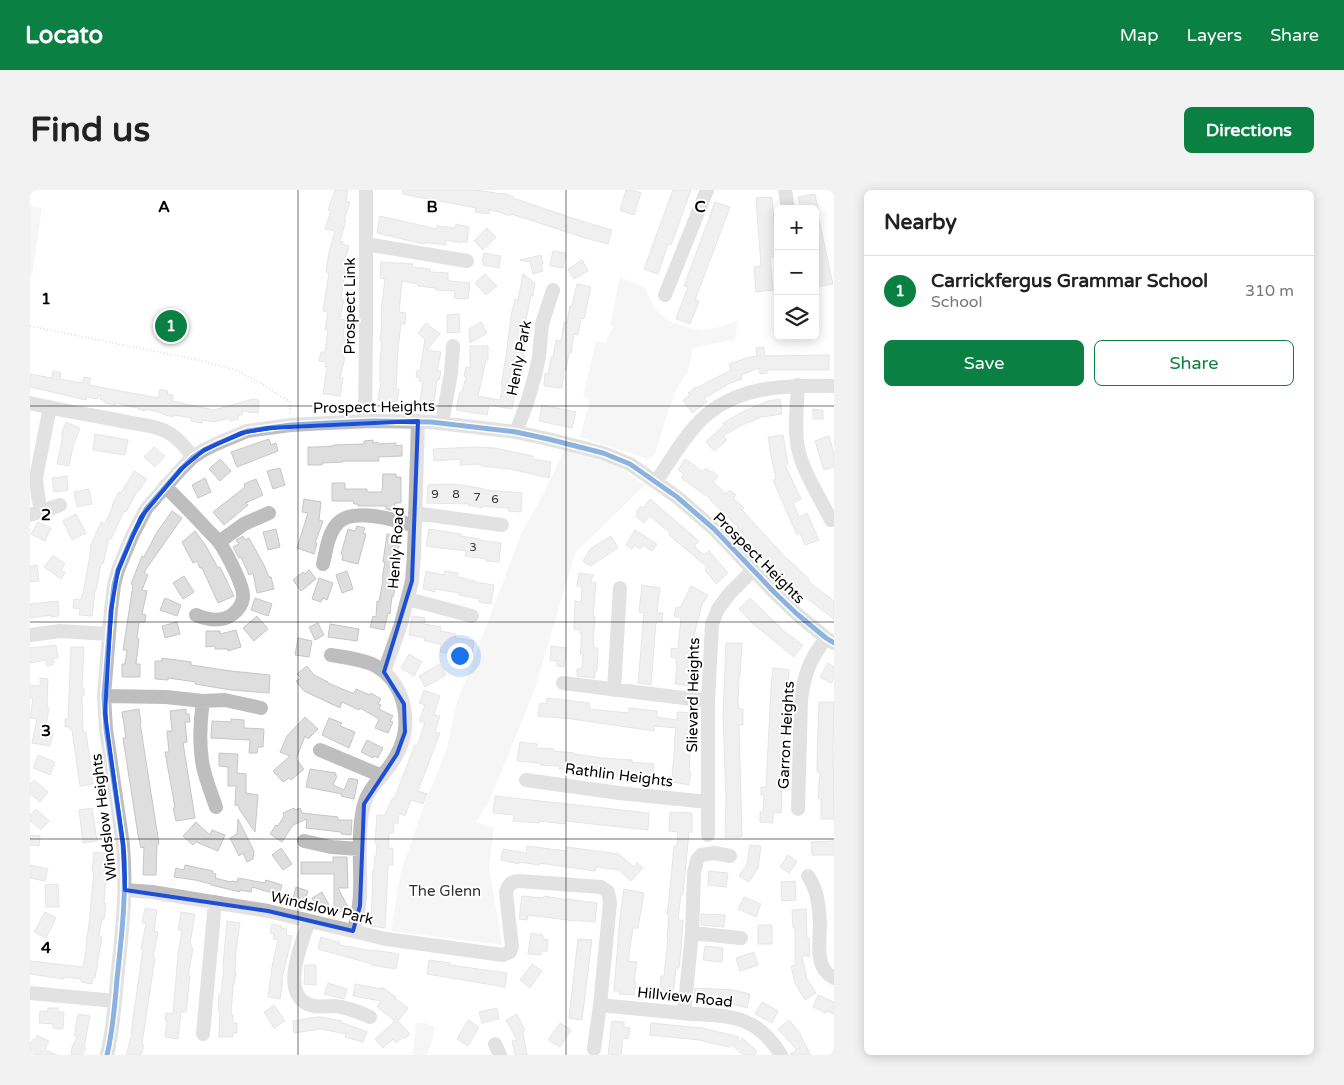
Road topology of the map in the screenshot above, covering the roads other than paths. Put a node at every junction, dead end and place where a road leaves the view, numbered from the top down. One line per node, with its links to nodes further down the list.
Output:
1 (366, 190): 5 (street, Prospect Link)
2 (707, 190): 8 (street)
3 (785, 190): 4 (street)
4 (787, 205)
5 (366, 244): 6 (street); 14 (street, Prospect Link)
6 (467, 261)
7 (553, 290): 17 (street, Henly Park)
8 (665, 295)
9 (453, 346): 16 (street)
10 (798, 385): 11 (street); 19 (street); 25 (street)
11 (834, 386)
12 (30, 403): 13 (street)
13 (50, 408): 18 (street); 22 (street)
14 (364, 421): 15 (street, Prospect Heights); 18 (street, Prospect Heights)
15 (418, 421): 16 (street, Prospect Heights); 24 (street, Henly Road)
16 (442, 423): 17 (street, Prospect Heights)
17 (516, 432): 19 (street, Prospect Heights)
18 (193, 457): 20 (street, Prospect Heights)
19 (656, 482): 29 (street, Prospect Heights)
20 (165, 486): 27 (street); 34 (street, Windslow Heights)
21 (60, 505): 22 (street)
22 (36, 513)
23 (269, 513): 27 (street)
24 (415, 519): 26 (street); 28 (street); 31 (street, Henly Road)
25 (831, 520)
26 (502, 525)
27 (219, 542): 32 (street)
28 (323, 564)
29 (753, 570): 36 (street, Prospect Heights); 43 (street, Slievard Heights)
30 (620, 588): 40 (street)
31 (408, 599): 33 (street); 38 (street, Henly Road)
32 (196, 615)
33 (472, 616)
34 (108, 634): 35 (street); 41 (street, Windslow Heights)
35 (30, 635)
36 (830, 640): 50 (street, Garron Heights)
37 (331, 655): 38 (street)
38 (384, 672): 46 (street)
39 (563, 683): 40 (street)
40 (614, 690): 43 (street)
41 (104, 696): 42 (street); 56 (street, Windslow Heights)
42 (204, 701): 44 (street); 49 (street)
43 (708, 701): 48 (street, Slievard Heights)
44 (260, 708)
45 (320, 750): 46 (street)
46 (382, 776): 53 (street)
47 (526, 780): 48 (street, Rathlin Heights)
48 (708, 802): 51 (street, Slievard Heights)
49 (216, 806)
50 (798, 809)
51 (708, 835)
52 (304, 841): 53 (street)
53 (360, 849): 59 (street)
54 (730, 856): 60 (street)
55 (808, 876): 62 (street)
56 (125, 890): 57 (street, Windslow Park); 64 (street, Windslow Heights)
57 (215, 902): 58 (street, Windslow Park); 68 (street)
58 (309, 921): 59 (street, Windslow Park); 67 (street)
59 (353, 931): 65 (street, Windslow Park)
60 (692, 933): 61 (street); 66 (street)
61 (741, 938)
62 (834, 978)
63 (30, 993): 64 (street)
64 (115, 1001): 70 (street, Windslow Heights)
65 (600, 1005): 66 (street, Hillview Road); 69 (street)
66 (684, 1013): 71 (street, Hillview Road)
67 (370, 1017)
68 (203, 1034)
69 (594, 1050)
70 (107, 1055)
71 (781, 1055)

